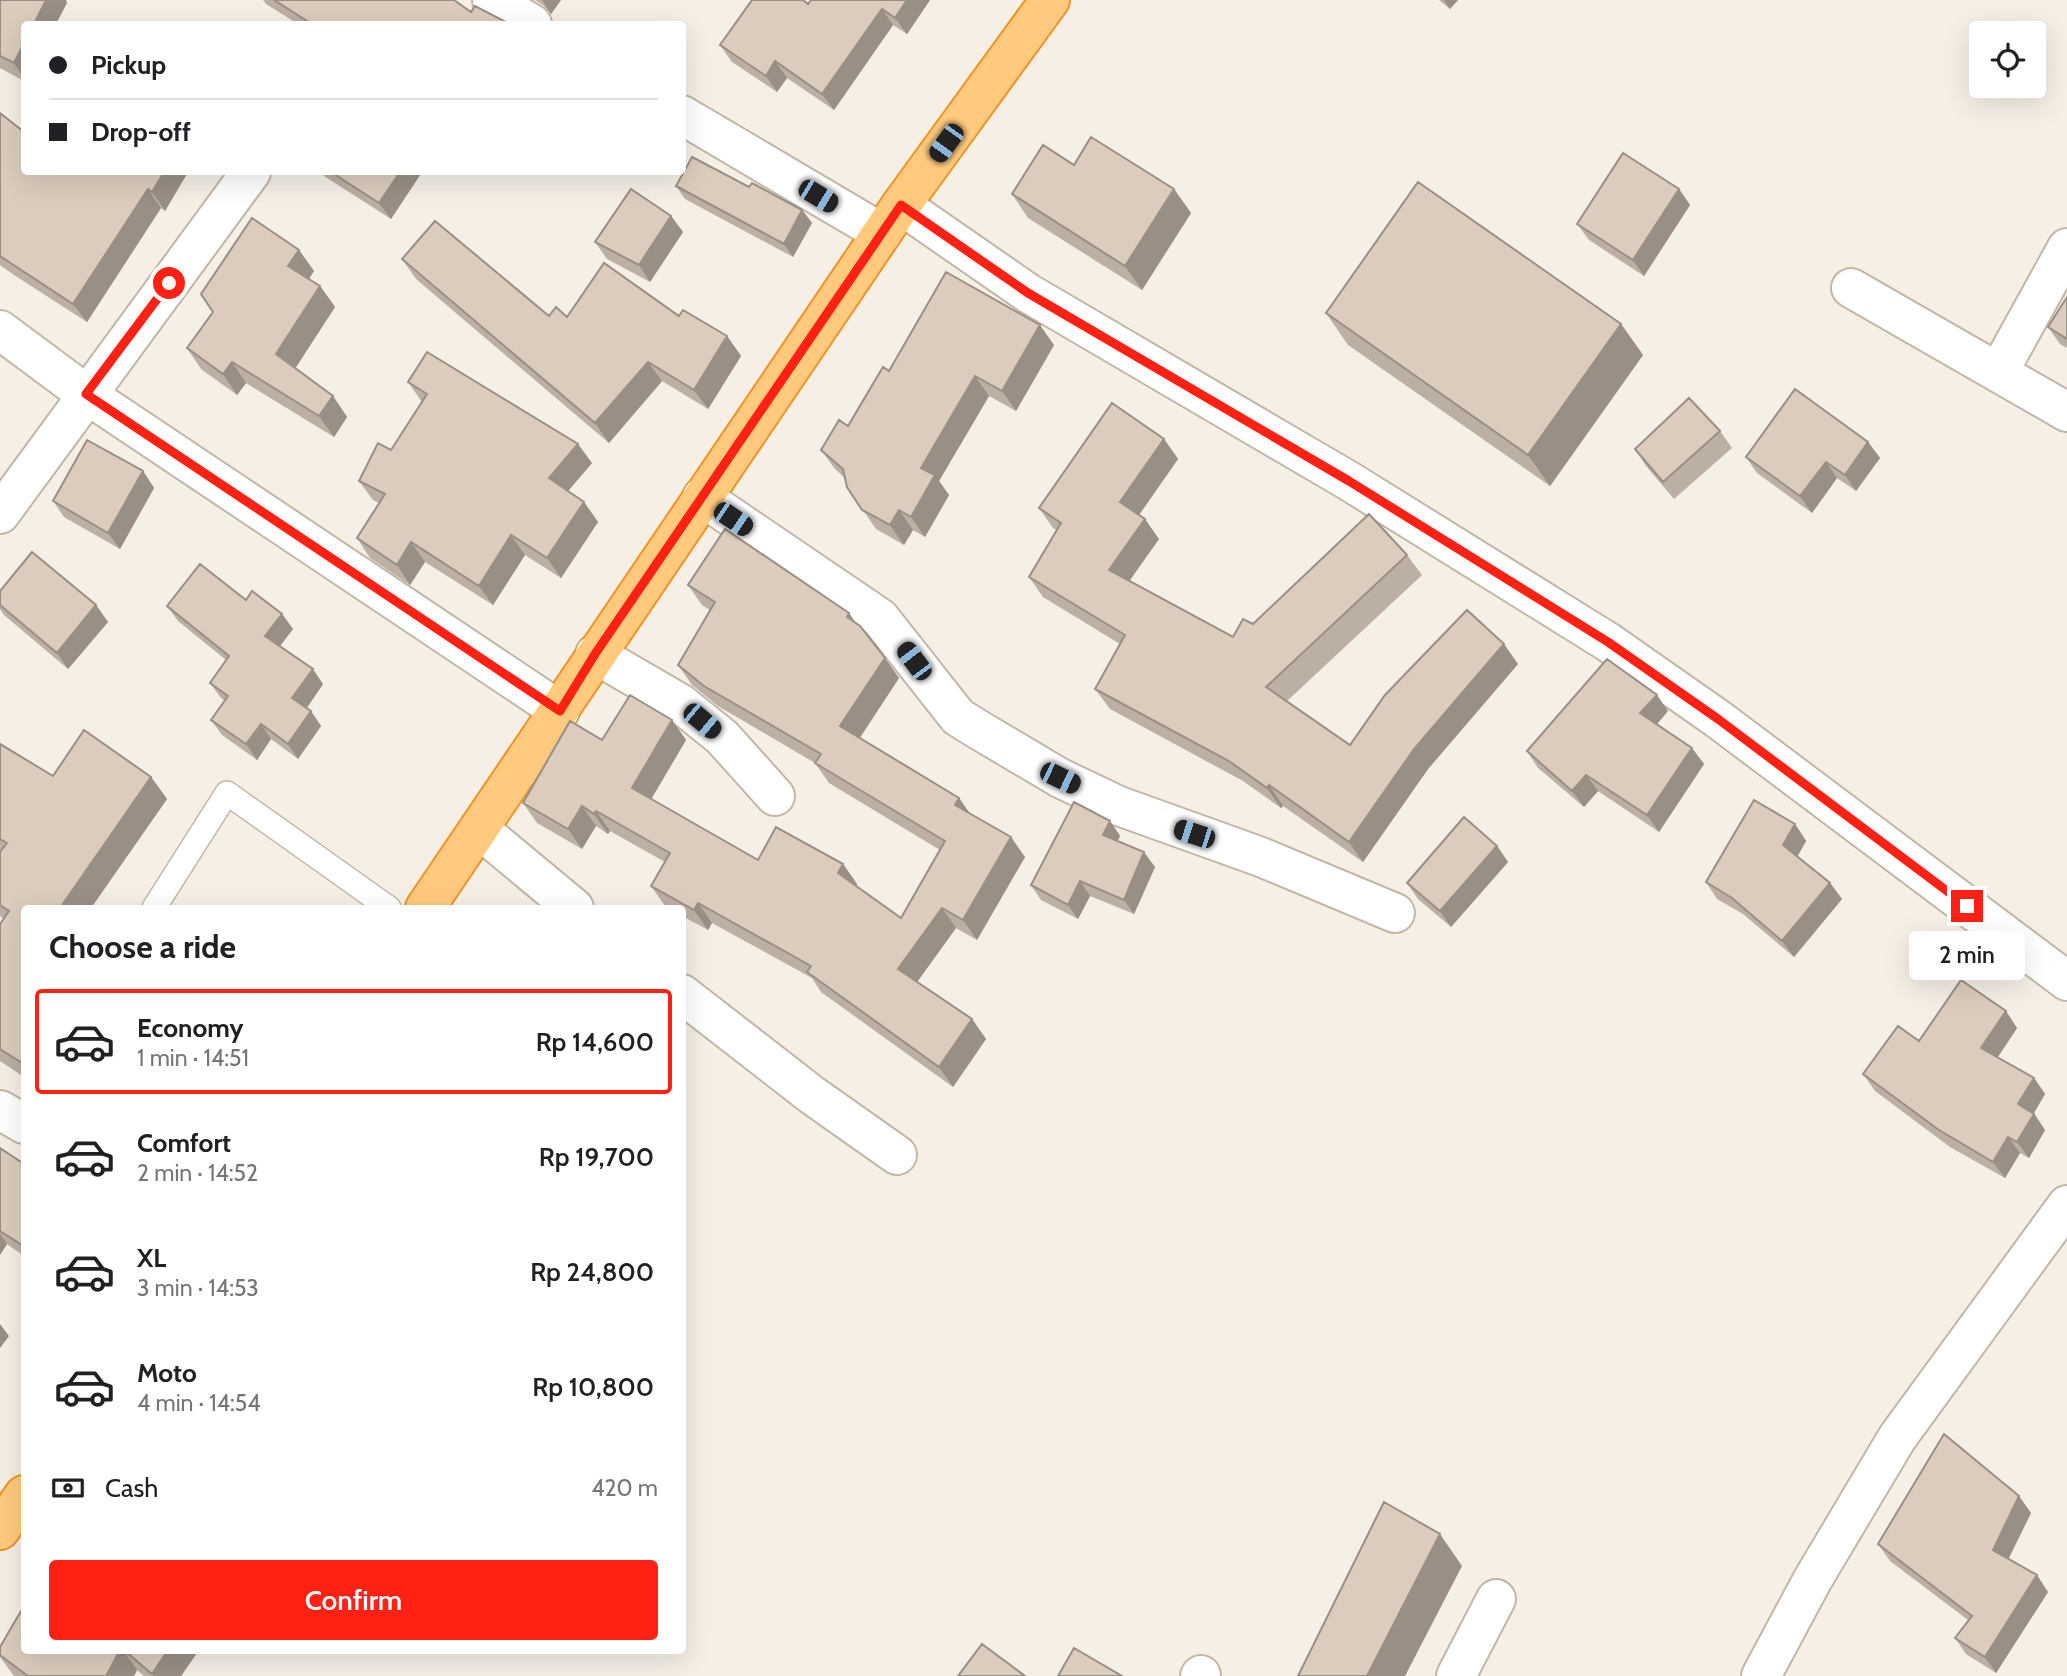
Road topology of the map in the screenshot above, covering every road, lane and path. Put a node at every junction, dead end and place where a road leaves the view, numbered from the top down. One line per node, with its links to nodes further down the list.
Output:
1 (492, 0): 3 (street)
2 (1050, 0): 6 (highway)
3 (527, 21)
4 (686, 117): 6 (street)
5 (249, 175): 11 (street)
6 (892, 219): 13 (highway); 24 (street)
7 (2067, 248): 10 (street)
8 (1852, 288): 10 (street)
9 (0, 330): 11 (street)
10 (1998, 371): 12 (street)
11 (86, 394): 14 (street); 16 (street)
12 (2067, 412)
13 (702, 497): 15 (highway); 23 (street)
14 (0, 514)
15 (595, 654): 16 (highway); 17 (street)
16 (560, 711): 18 (highway)
17 (775, 796)
18 (479, 829): 21 (highway); 22 (street)
19 (156, 905): 20 (lane)
20 (385, 905)
21 (427, 905)
22 (570, 905)
23 (1395, 913)
24 (2067, 981)
25 (686, 997): 28 (street)
26 (0, 1110): 27 (street)
27 (21, 1122)
28 (897, 1155)
29 (2067, 1205): 34 (street)
30 (21, 1499): 31 (highway)
31 (0, 1530)
32 (1496, 1598): 33 (street)
33 (1456, 1676)
34 (1761, 1676)

